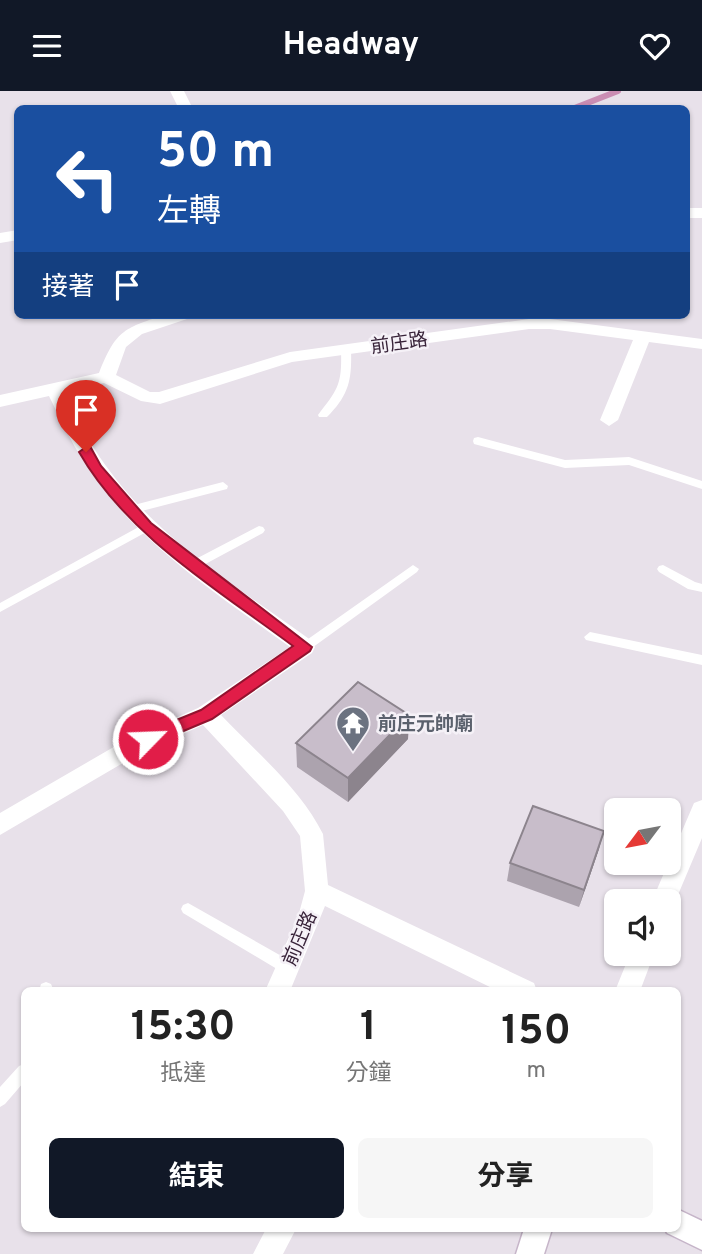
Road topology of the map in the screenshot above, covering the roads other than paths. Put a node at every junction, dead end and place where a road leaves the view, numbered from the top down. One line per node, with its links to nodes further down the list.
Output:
1 (169, 319): 5 (street)
2 (642, 338): 3 (street, 前庄路); 4 (street, 前庄路); 9 (street)
3 (702, 344)
4 (346, 349): 5 (street, 前庄路); 8 (lane)
5 (106, 377): 6 (street)
6 (54, 388): 7 (street); 13 (street)
7 (0, 401)
8 (323, 415)
9 (609, 420)
10 (478, 441): 11 (lane)
11 (702, 485)
12 (223, 486): 13 (lane)
13 (130, 510): 14 (street)
14 (146, 527): 16 (street); 20 (lane)
15 (259, 530): 16 (lane)
16 (194, 565): 22 (street)
17 (414, 569): 22 (lane)
18 (663, 569): 19 (lane)
19 (702, 588)
20 (0, 608)
21 (590, 638): 23 (lane)
22 (304, 647): 24 (street)
23 (702, 660)
24 (206, 714): 26 (street); 28 (street, 前庄路)
25 (702, 810): 27 (street)
26 (0, 825)
27 (669, 889)
28 (317, 891): 31 (street, 前庄路); 33 (street)
29 (188, 909): 31 (lane)
30 (637, 966): 34 (street)
31 (287, 967): 32 (street, 前庄路)
32 (279, 987)
33 (517, 987)
34 (629, 987)
35 (21, 1074): 36 (lane)
36 (0, 1099)
37 (681, 1225): 40 (street)
38 (280, 1232): 41 (street)
39 (537, 1232): 42 (street)
40 (702, 1236)
41 (267, 1254)
42 (530, 1254)

